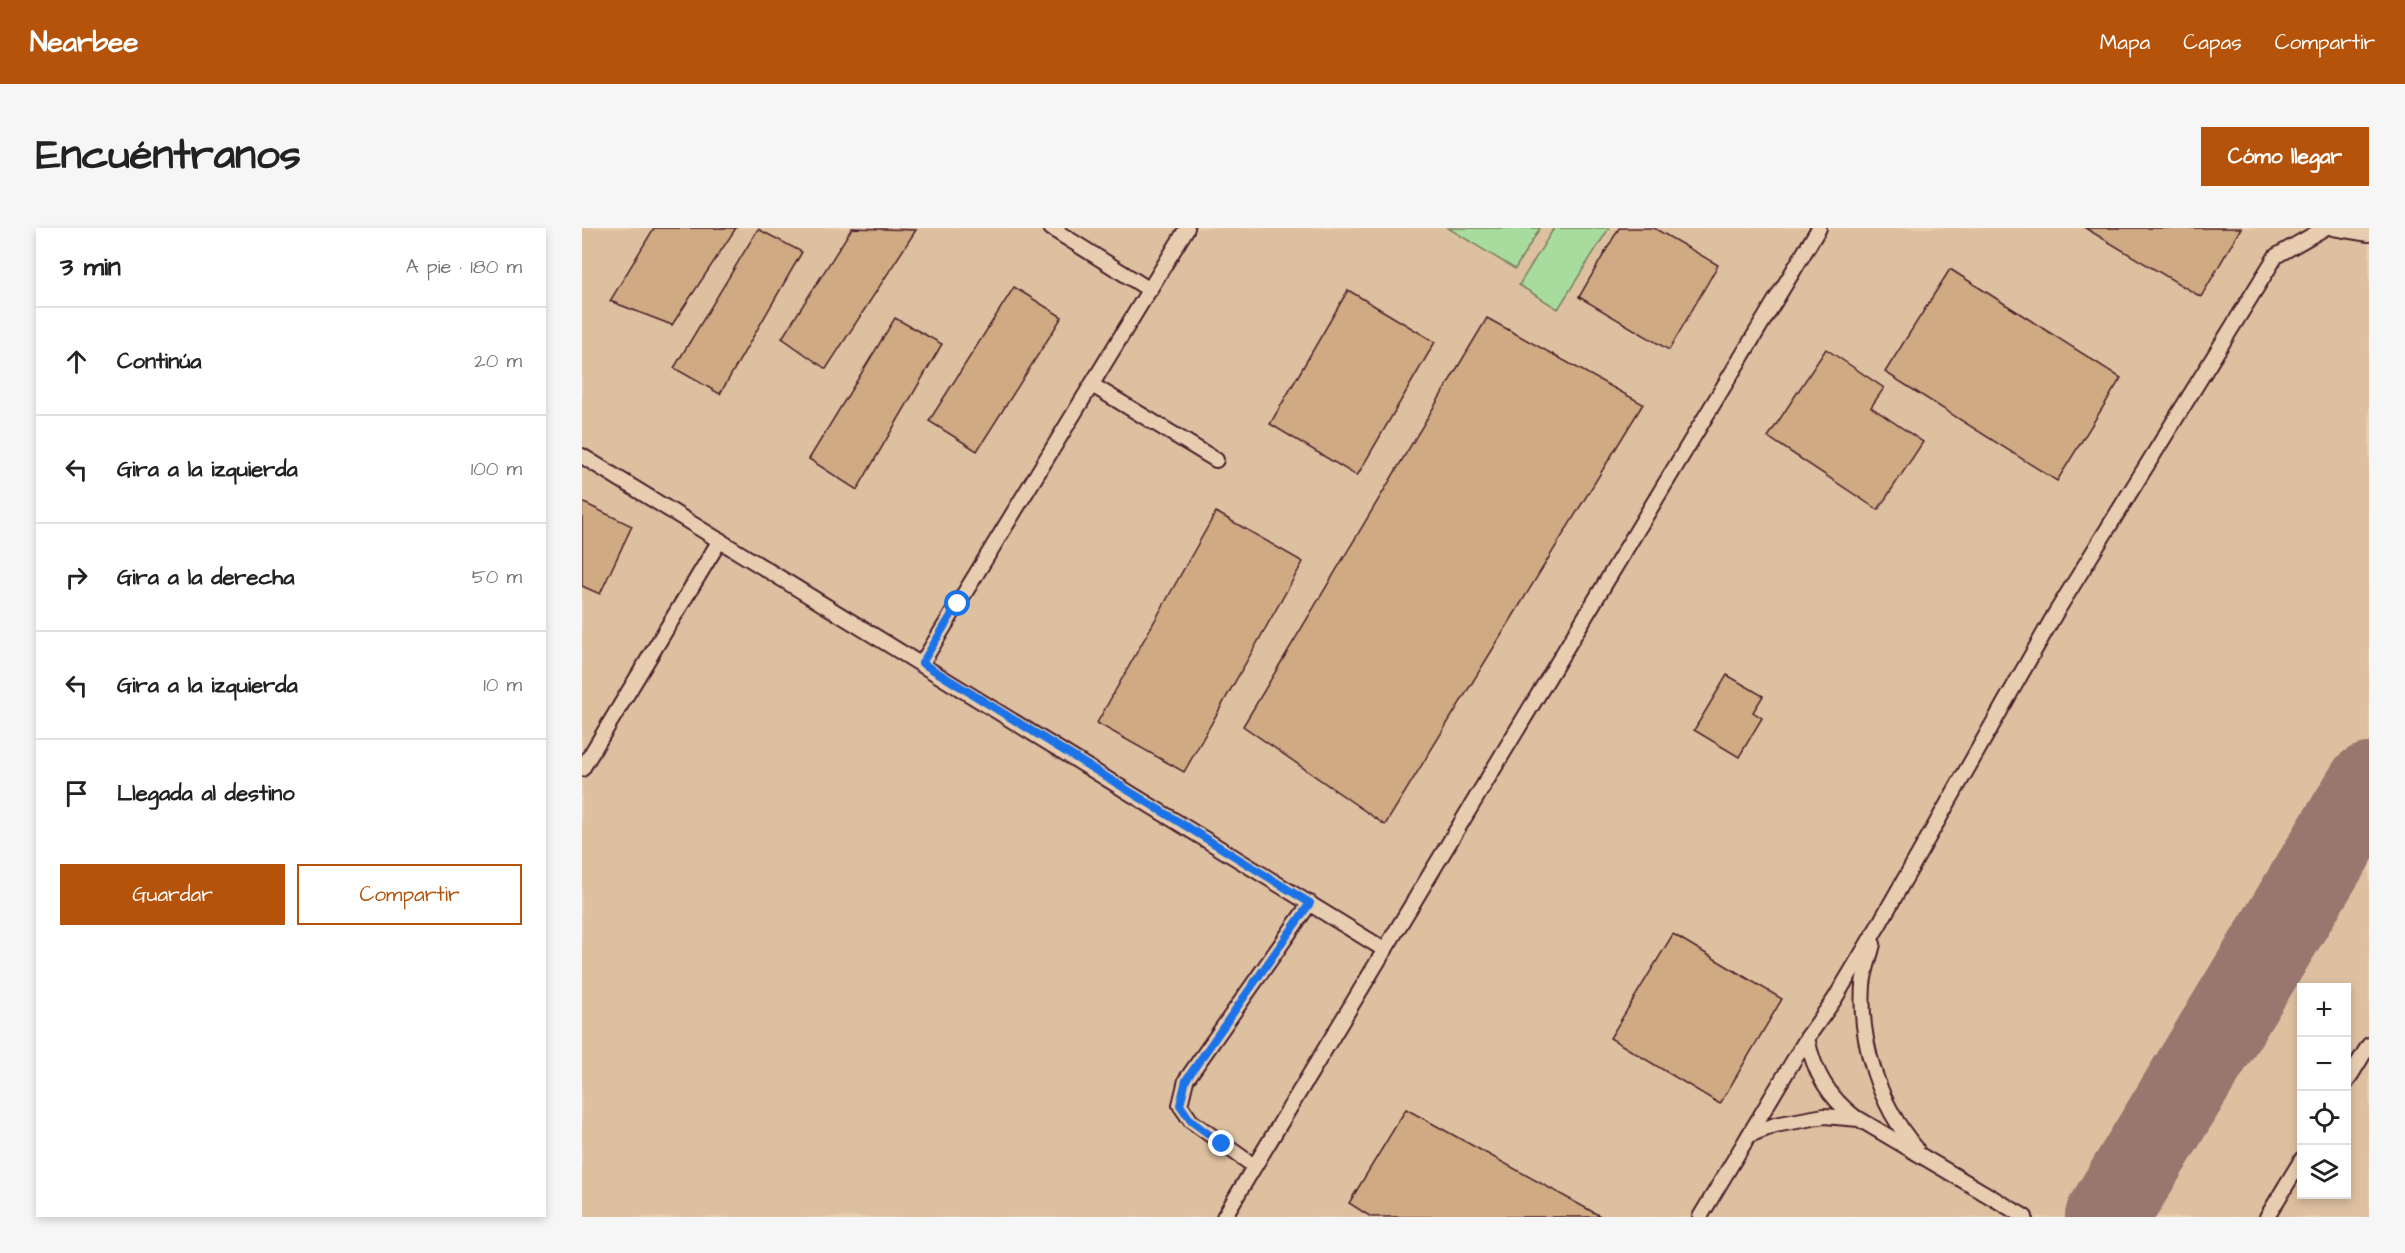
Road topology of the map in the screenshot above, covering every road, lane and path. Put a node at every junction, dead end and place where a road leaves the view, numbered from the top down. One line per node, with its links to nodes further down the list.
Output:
1 (1051, 228): 7 (lane)
2 (1187, 228): 7 (lane)
3 (1819, 228): 16 (lane)
4 (2325, 228): 15 (lane)
5 (2333, 228): 6 (lane)
6 (2369, 234)
7 (1150, 290): 8 (lane)
8 (1092, 385): 10 (lane); 12 (lane)
9 (582, 456): 11 (lane)
10 (1216, 460)
11 (720, 540): 12 (lane); 13 (lane)
12 (922, 663): 14 (lane)
13 (582, 769)
14 (1310, 903): 16 (lane); 23 (lane)
15 (1877, 928): 17 (lane); 22 (lane)
16 (1385, 950): 23 (lane)
17 (1807, 1038): 20 (lane); 21 (lane)
18 (2369, 1045): 19 (lane)
19 (2351, 1075)
20 (1859, 1119): 21 (lane); 22 (lane)
21 (1749, 1135): 26 (lane)
22 (1921, 1155): 27 (lane)
23 (1254, 1166): 25 (lane)
24 (2297, 1166): 28 (lane)
25 (1224, 1217)
26 (1700, 1217)
27 (2025, 1217)
28 (2267, 1217)

